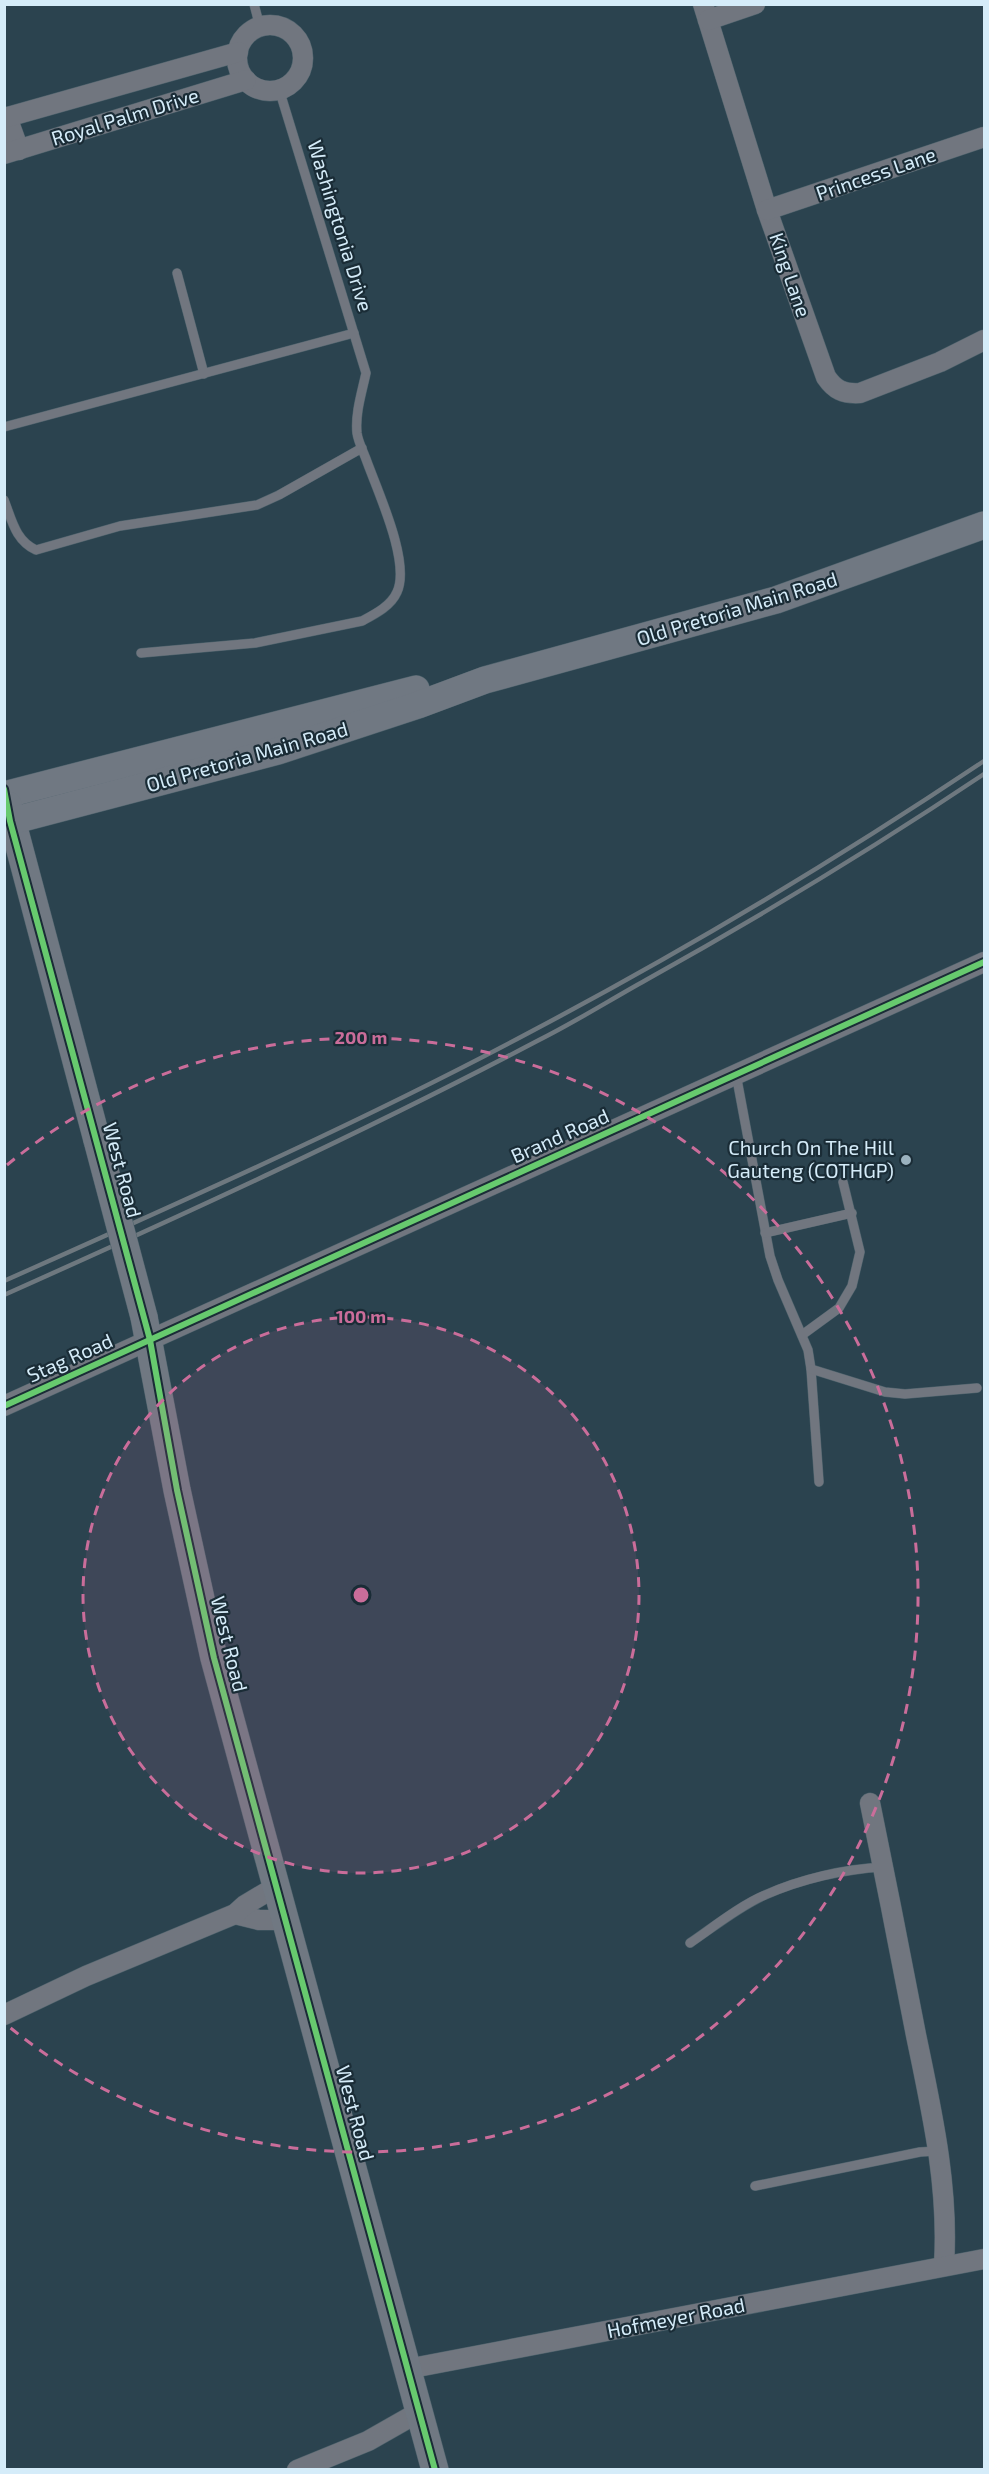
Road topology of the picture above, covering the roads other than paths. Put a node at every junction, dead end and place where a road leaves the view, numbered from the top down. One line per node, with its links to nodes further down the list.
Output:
1 (254, 4): 4 (lane)
2 (755, 4): 3 (street)
3 (705, 12): 11 (street, King Lane)
4 (261, 27): 5 (street); 7 (street)
5 (238, 52): 6 (street); 8 (street, Royal Palm Drive)
6 (246, 80): 7 (street); 10 (street, Royal Palm Drive)
7 (279, 89): 13 (lane, Washingtonia Drive)
8 (6, 117): 10 (street)
9 (984, 137): 11 (street, Princess Lane)
10 (12, 152)
11 (767, 210): 14 (street, King Lane)
12 (177, 273): 15 (lane)
13 (354, 333): 15 (lane); 17 (lane, Washingtonia Drive)
14 (984, 340)
15 (204, 374): 16 (lane)
16 (4, 426)
17 (362, 448): 18 (lane); 20 (lane)
18 (4, 500)
19 (984, 525): 21 (street, Old Pretoria Main Road)
20 (141, 653)
21 (485, 680): 22 (street, Old Pretoria Main Road); 23 (street, Old Pretoria Main Road)
22 (5, 793): 23 (street, West Road)
23 (7, 822): 29 (street, West Road, bridge)
24 (984, 962): 25 (street, Brand Road)
25 (736, 1074): 28 (lane); 29 (street, Brand Road)
26 (843, 1182): 27 (lane)
27 (852, 1213): 28 (lane); 30 (lane)
28 (765, 1233): 30 (lane)
29 (147, 1328): 33 (street, Stag Road); 37 (street, West Road)
30 (802, 1335): 31 (lane)
31 (811, 1369): 32 (lane); 34 (lane)
32 (977, 1388)
33 (4, 1406)
34 (819, 1482)
35 (870, 1803): 36 (street)
36 (883, 1867): 40 (lane); 42 (street)
37 (277, 1886): 38 (street); 39 (street, West Road)
38 (235, 1914): 39 (street); 41 (street)
39 (286, 1920): 46 (street, West Road)
40 (690, 1942)
41 (4, 2015)
42 (938, 2151): 43 (lane); 45 (street)
43 (755, 2186)
44 (984, 2259): 45 (street, Hofmeyer Road)
45 (944, 2265): 46 (street, Hofmeyer Road)
46 (407, 2369): 47 (street, West Road)
47 (419, 2412): 48 (street); 49 (street, West Road)
48 (297, 2469)
49 (435, 2469)

